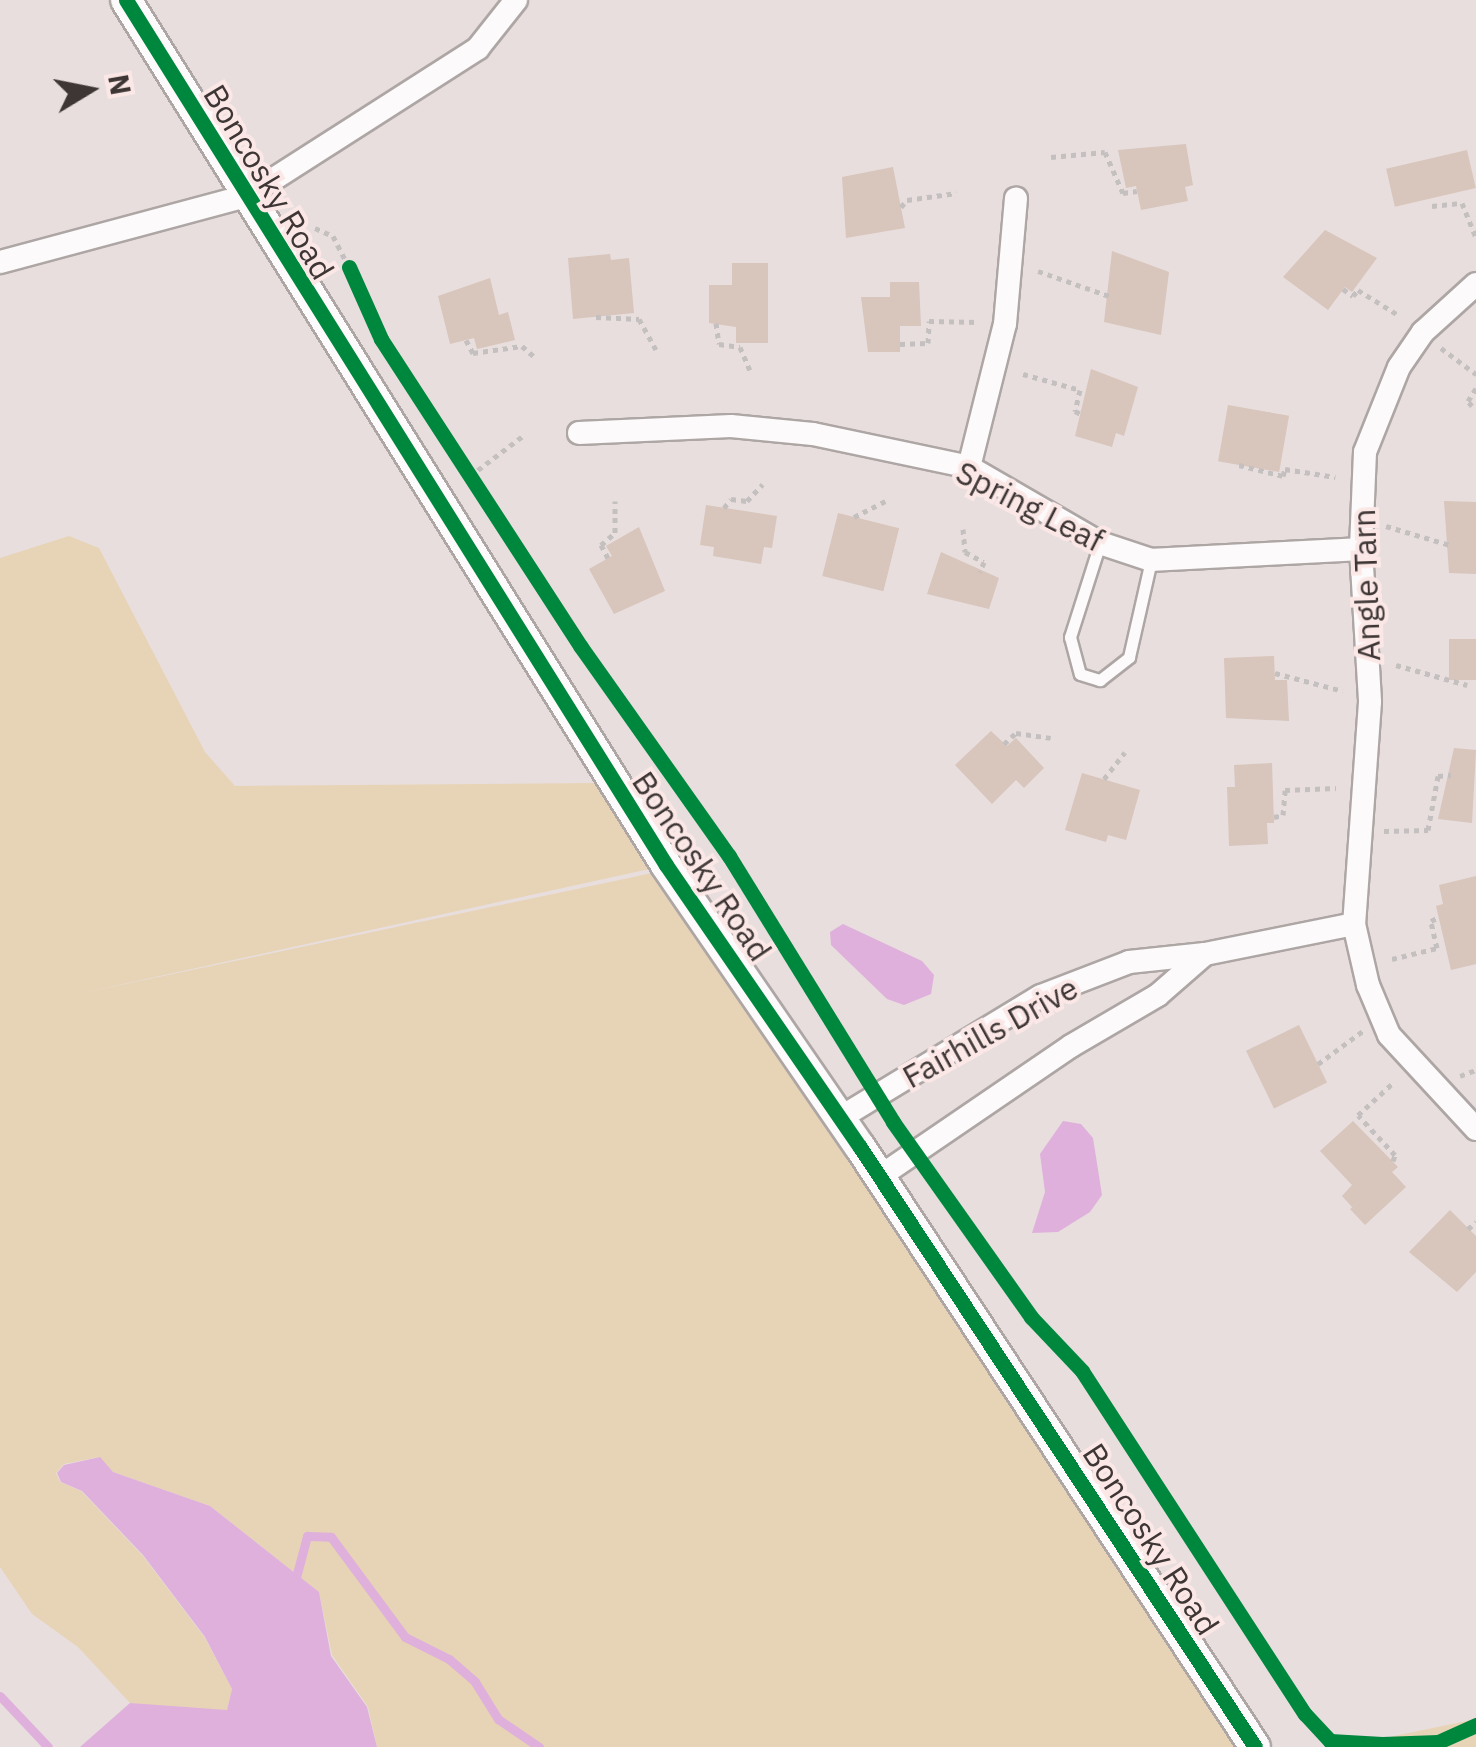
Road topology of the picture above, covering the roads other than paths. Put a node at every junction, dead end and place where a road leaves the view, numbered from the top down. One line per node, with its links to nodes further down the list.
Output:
1 (126, 0): 3 (street, Boncosky Road)
2 (516, 0): 3 (street)
3 (247, 196): 5 (street); 14 (street, Boncosky Road)
4 (1016, 198): 8 (street)
5 (0, 262)
6 (1476, 284): 10 (street, Angle Tarn)
7 (579, 433): 8 (street, Spring Leaf)
8 (969, 468): 9 (street, Spring Leaf)
9 (1100, 544): 11 (street, Spring Leaf); 11 (lane)
10 (1362, 549): 11 (street, Spring Leaf); 12 (street, Angle Tarn)
11 (1151, 560)
12 (1354, 924): 13 (street, Fairhills Drive); 15 (street)
13 (1205, 954): 14 (street, Fairhills Drive); 16 (street, Fairhills Drive)
14 (840, 1118): 16 (street, Boncosky Road)
15 (1476, 1128)
16 (880, 1177): 17 (street, Boncosky Road)
17 (1255, 1747)

